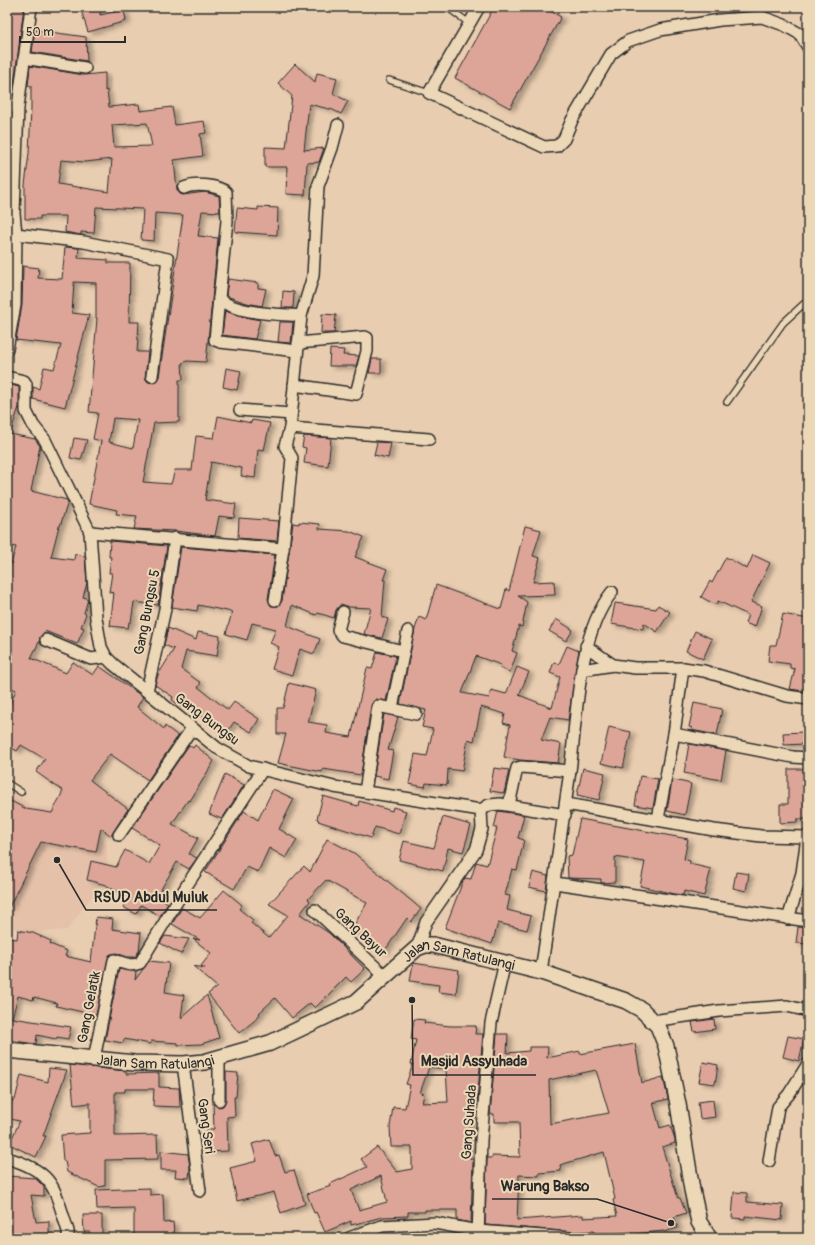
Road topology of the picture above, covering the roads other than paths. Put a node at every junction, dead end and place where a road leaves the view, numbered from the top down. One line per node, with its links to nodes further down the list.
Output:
1 (31, 7): 6 (street)
2 (447, 7): 4 (lane)
3 (479, 7): 4 (street)
4 (469, 23): 9 (street)
5 (808, 48): 9 (street)
6 (24, 58): 7 (street); 10 (street)
7 (85, 68)
8 (389, 80): 9 (lane)
9 (429, 93)
10 (13, 106): 13 (street)
11 (338, 125): 16 (street)
12 (184, 188): 14 (street)
13 (16, 234): 18 (street); 19 (street)
14 (219, 298): 16 (street); 17 (street)
15 (808, 300): 22 (lane)
16 (301, 316): 17 (street)
17 (297, 347): 21 (street); 21 (street)
18 (7, 348)
19 (152, 376)
20 (7, 377): 27 (street)
21 (294, 385): 24 (street)
22 (727, 402)
23 (240, 410): 24 (street)
24 (291, 414): 25 (street)
25 (290, 428): 26 (street); 29 (street)
26 (430, 439)
27 (90, 532): 28 (street); 37 (street)
28 (175, 538): 29 (street); 41 (street, Gang Bungsu 5)
29 (283, 549): 31 (street)
30 (612, 592): 35 (street)
31 (275, 600)
32 (343, 612): 36 (street)
33 (408, 631): 36 (street)
34 (46, 640): 37 (street)
35 (586, 646): 38 (street); 40 (street)
36 (403, 651): 43 (street)
37 (106, 657): 41 (street, Gang Bungsu)
38 (613, 665): 39 (street); 40 (street)
39 (683, 668): 42 (street); 46 (street)
40 (582, 670): 49 (street)
41 (146, 691): 45 (street, Gang Bungsu)
42 (808, 699)
43 (392, 708): 44 (street); 52 (street)
44 (416, 714)
45 (192, 728): 48 (street, Gang Bungsu); 57 (street)
46 (674, 734): 47 (street); 56 (street)
47 (808, 758)
48 (263, 769): 52 (street, Gang Bungsu); 71 (street, Gang Gelatik)
49 (570, 771): 53 (street); 54 (street)
50 (7, 783): 51 (lane)
51 (21, 792)
52 (364, 792): 55 (street, Gang Bungsu)
53 (509, 805): 54 (street); 55 (street)
54 (566, 809): 56 (street); 59 (street)
55 (481, 810): 63 (street)
56 (658, 820): 58 (street)
57 (119, 835)
58 (808, 837): 61 (street)
59 (556, 883): 61 (street); 65 (street)
60 (316, 910): 66 (street, Gang Bayur)
61 (788, 919): 62 (street)
62 (808, 921)
63 (417, 948): 64 (street, Jalan Sam Ratulangi); 66 (street, Jalan Sam Ratulangi)
64 (505, 962): 65 (street, Jalan Sam Ratulangi); 78 (street, Gang Suhada)
65 (541, 972): 68 (street, Jalan Sam Ratulangi)
66 (386, 977): 70 (street, Jalan Sam Ratulangi)
67 (808, 1012): 68 (street)
68 (653, 1021): 82 (street, Jalan Sam Ratulangi)
69 (7, 1050): 71 (street, Jalan Sam Ratulangi)
70 (219, 1058): 72 (street, Jalan Sam Ratulangi); 74 (street)
71 (94, 1059): 72 (street, Jalan Sam Ratulangi)
72 (183, 1064): 77 (street, Gang Seri)
73 (808, 1064): 76 (street)
74 (219, 1100)
75 (7, 1158): 79 (street)
76 (769, 1161)
77 (200, 1191)
78 (478, 1234): 80 (street); 81 (street)
79 (68, 1238)
80 (349, 1238)
81 (570, 1238)
82 (709, 1238)

